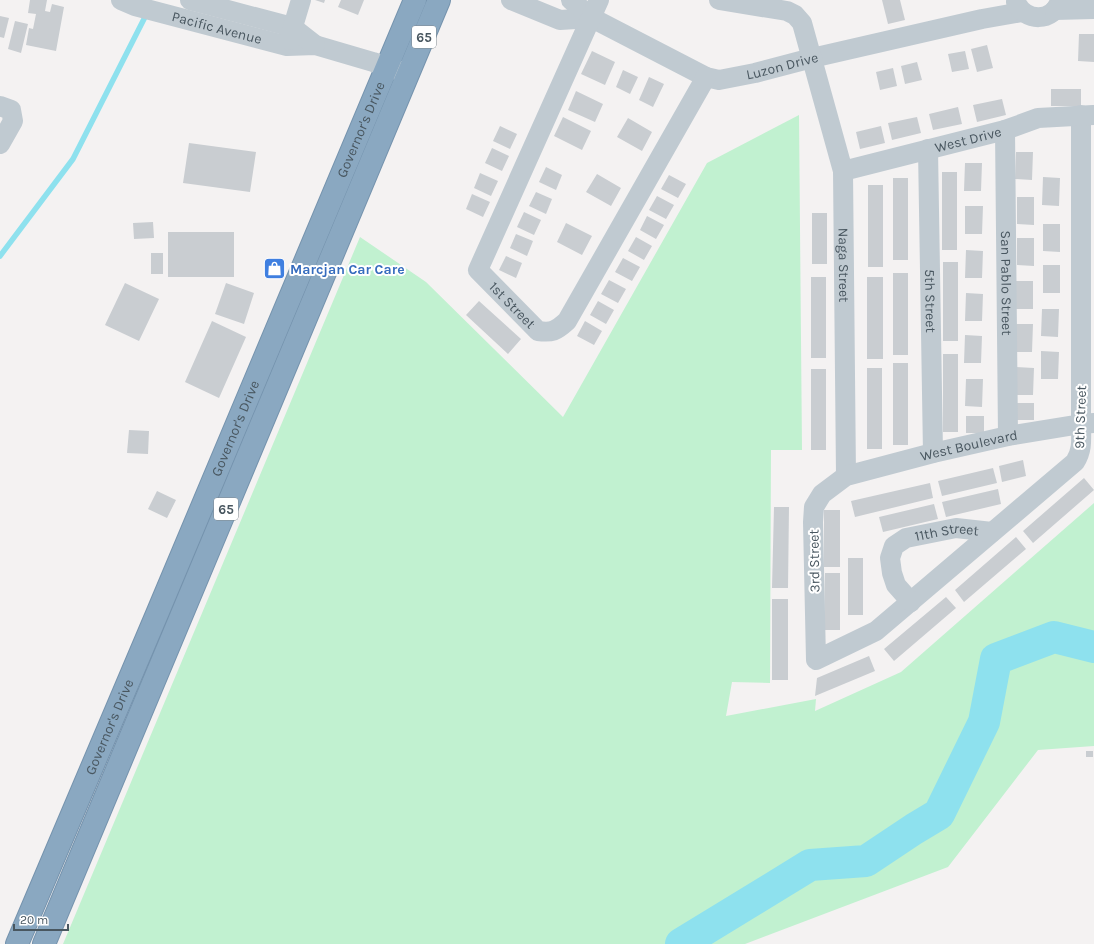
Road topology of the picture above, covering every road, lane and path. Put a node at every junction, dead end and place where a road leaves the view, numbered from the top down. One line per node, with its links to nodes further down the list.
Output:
1 (121, 0): 12 (street, Pacific Avenue)
2 (190, 0): 14 (street, Pacific Avenue)
3 (301, 0): 17 (street)
4 (415, 0): 19 (highway, Governor's Drive / 65)
5 (439, 0): 20 (highway, Governor's Drive / 65)
6 (511, 0): 15 (street)
7 (571, 0): 15 (street, Luzon Drive)
8 (599, 0): 15 (street)
9 (719, 0): 18 (street, Naga Street)
10 (1017, 4): 11 (street); 18 (street, Luzon Drive)
11 (1057, 5): 13 (street)
12 (165, 7): 16 (street, Pacific Avenue)
13 (1094, 9)
14 (256, 18): 16 (street); 17 (street, Pacific Avenue)
15 (592, 18): 21 (street, Luzon Drive); 21 (street, 1st Street)
16 (252, 37): 17 (street, Pacific Avenue)
17 (290, 37): 19 (street, Pacific Avenue)
18 (812, 58): 21 (street, Luzon Drive); 27 (street, Naga Street)
19 (387, 66): 20 (street, Pacific Avenue); 35 (highway, Governor's Drive / 65)
20 (408, 74): 36 (highway, Governor's Drive / 65)
21 (706, 76)
22 (0, 106): 25 (street)
23 (1087, 115): 24 (street, West Drive); 28 (street, 9th Street)
24 (1005, 130): 26 (street, West Drive); 29 (street, San Pablo Street)
25 (0, 144)
26 (928, 149): 27 (street, West Drive); 30 (street, 5th Street)
27 (842, 171): 31 (street, Naga Street)
28 (1088, 424): 29 (street, West Boulevard); 32 (street, 9th Street)
29 (1008, 436): 30 (street, West Boulevard)
30 (933, 453): 31 (street, West Boulevard)
31 (846, 476): 34 (street, 3rd Street)
32 (992, 532): 33 (street, 9th Street); 33 (street, 11th Street)
33 (911, 602): 34 (street, 9th Street)
34 (816, 660)
35 (17, 943)
36 (44, 944)

